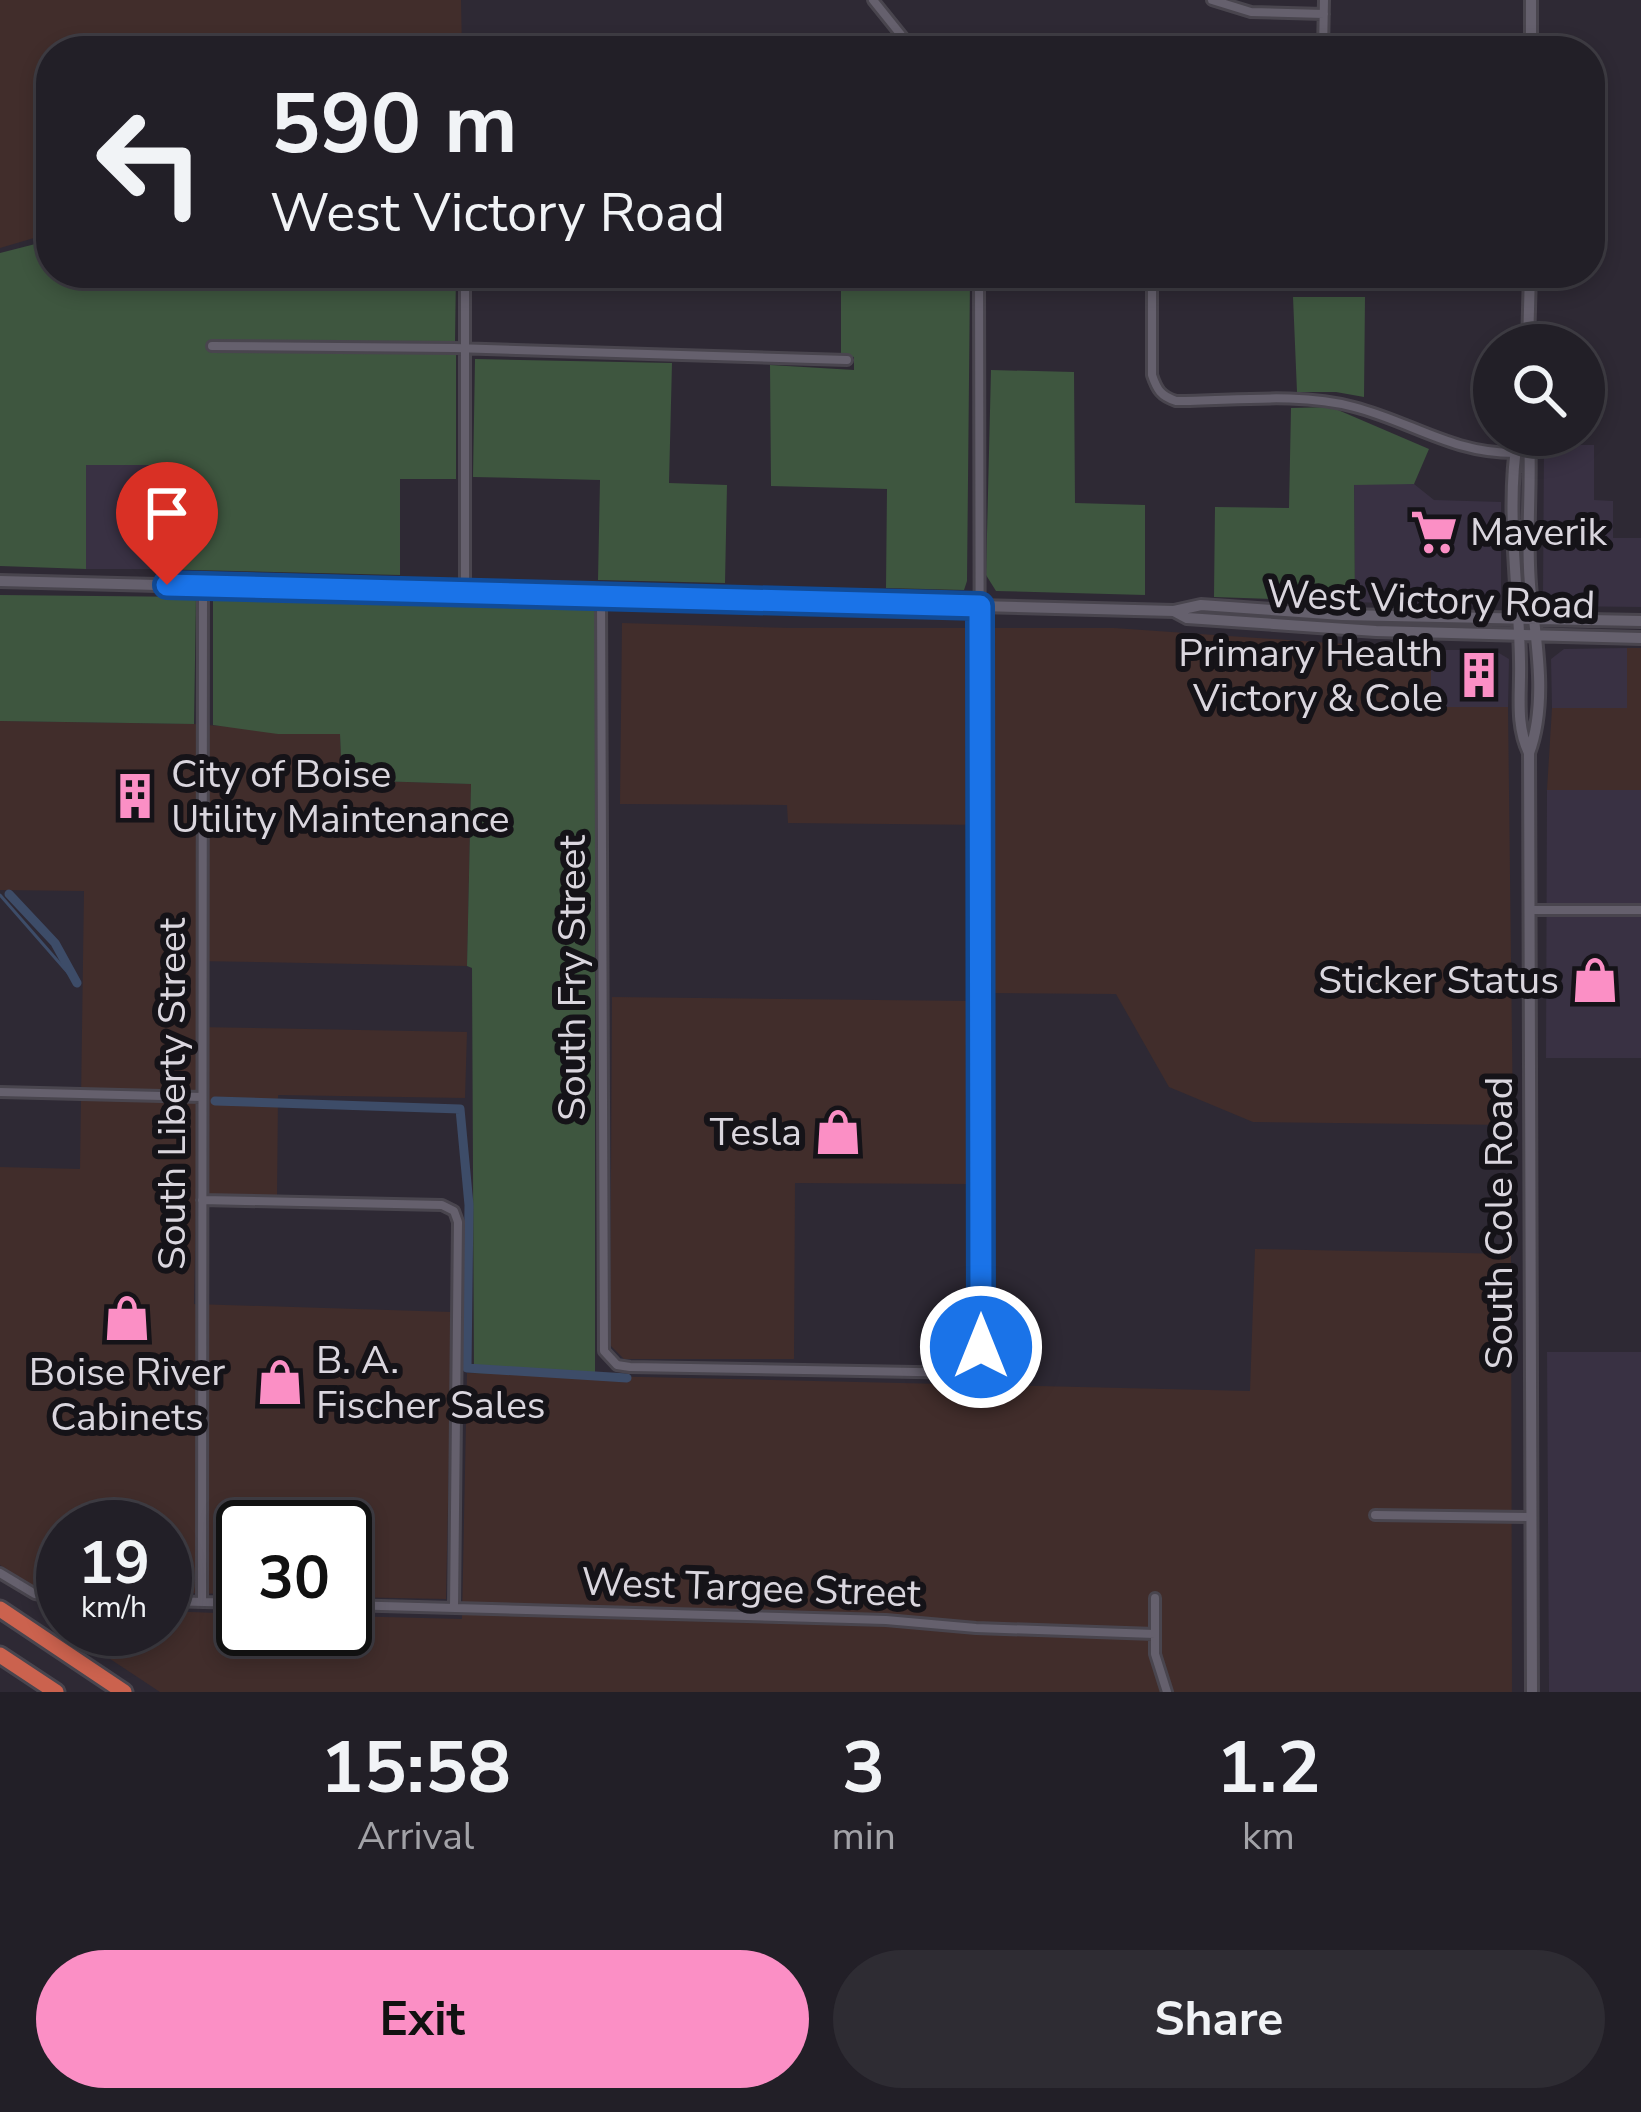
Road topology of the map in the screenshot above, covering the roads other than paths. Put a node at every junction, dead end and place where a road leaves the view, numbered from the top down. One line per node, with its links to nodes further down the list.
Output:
1 (873, 0): 6 (street)
2 (1212, 0): 5 (street)
3 (1324, 0): 5 (street)
4 (1531, 0): 8 (main road)
5 (1324, 14): 7 (street)
6 (902, 36)
7 (1323, 36)
8 (1531, 36)
9 (465, 288): 15 (street)
10 (979, 288): 26 (street)
11 (1152, 288): 17 (street)
12 (1530, 288): 13 (main road)
13 (1529, 324)
14 (212, 346): 15 (street)
15 (464, 350): 16 (street); 24 (street)
16 (847, 360)
17 (1473, 450)
18 (1515, 456): 29 (main road, South Cole Road)
19 (1518, 456): 21 (main road, South Cole Road)
20 (1530, 456): 21 (main road, South Cole Road)
21 (1529, 482): 30 (main road, South Cole Road)
22 (0, 581): 23 (main road, West Victory Road)
23 (203, 586): 24 (main road, West Victory Road); 40 (street, South Liberty Street)
24 (465, 592): 25 (main road, West Victory Road)
25 (601, 596): 26 (main road, West Victory Road); 26 (street, South Fry Street)
26 (980, 606): 28 (main road, West Victory Road)
27 (1268, 610): 28 (main road, West Victory Road); 29 (main road, West Victory Road); 31 (main road, West Victory Road)
28 (1174, 611): 31 (main road, West Victory Road)
29 (1517, 620): 30 (main road, West Victory Road); 33 (main road, South Cole Road)
30 (1536, 620): 32 (main road, West Victory Road); 34 (main road, South Cole Road)
31 (1218, 621): 33 (main road, West Victory Road)
32 (1641, 621)
33 (1519, 637): 34 (main road, West Victory Road); 36 (main road, South Cole Road)
34 (1537, 638): 35 (main road, West Victory Road); 36 (main road, South Cole Road)
35 (1641, 638)
36 (1528, 753): 37 (main road, South Cole Road)
37 (1528, 910): 38 (street); 43 (main road, South Cole Road)
38 (1641, 910)
39 (0, 1092): 40 (street)
40 (202, 1097): 41 (street, South Liberty Street)
41 (202, 1201): 48 (street, South Liberty Street); 51 (street)
42 (1375, 1515): 43 (street)
43 (1532, 1517): 58 (main road, South Cole Road)
44 (0, 1573): 45 (street)
45 (36, 1594)
46 (1155, 1598): 53 (street)
47 (192, 1602): 48 (street)
48 (202, 1602): 49 (street)
49 (216, 1602)
50 (372, 1606): 51 (street, West Targee Street)
51 (454, 1608): 53 (street, West Targee Street)
52 (0, 1610): 56 (highway)
53 (1155, 1634): 57 (street)
54 (0, 1654): 55 (highway)
55 (56, 1692)
56 (124, 1692)
57 (1167, 1692)
58 (1532, 1692)

